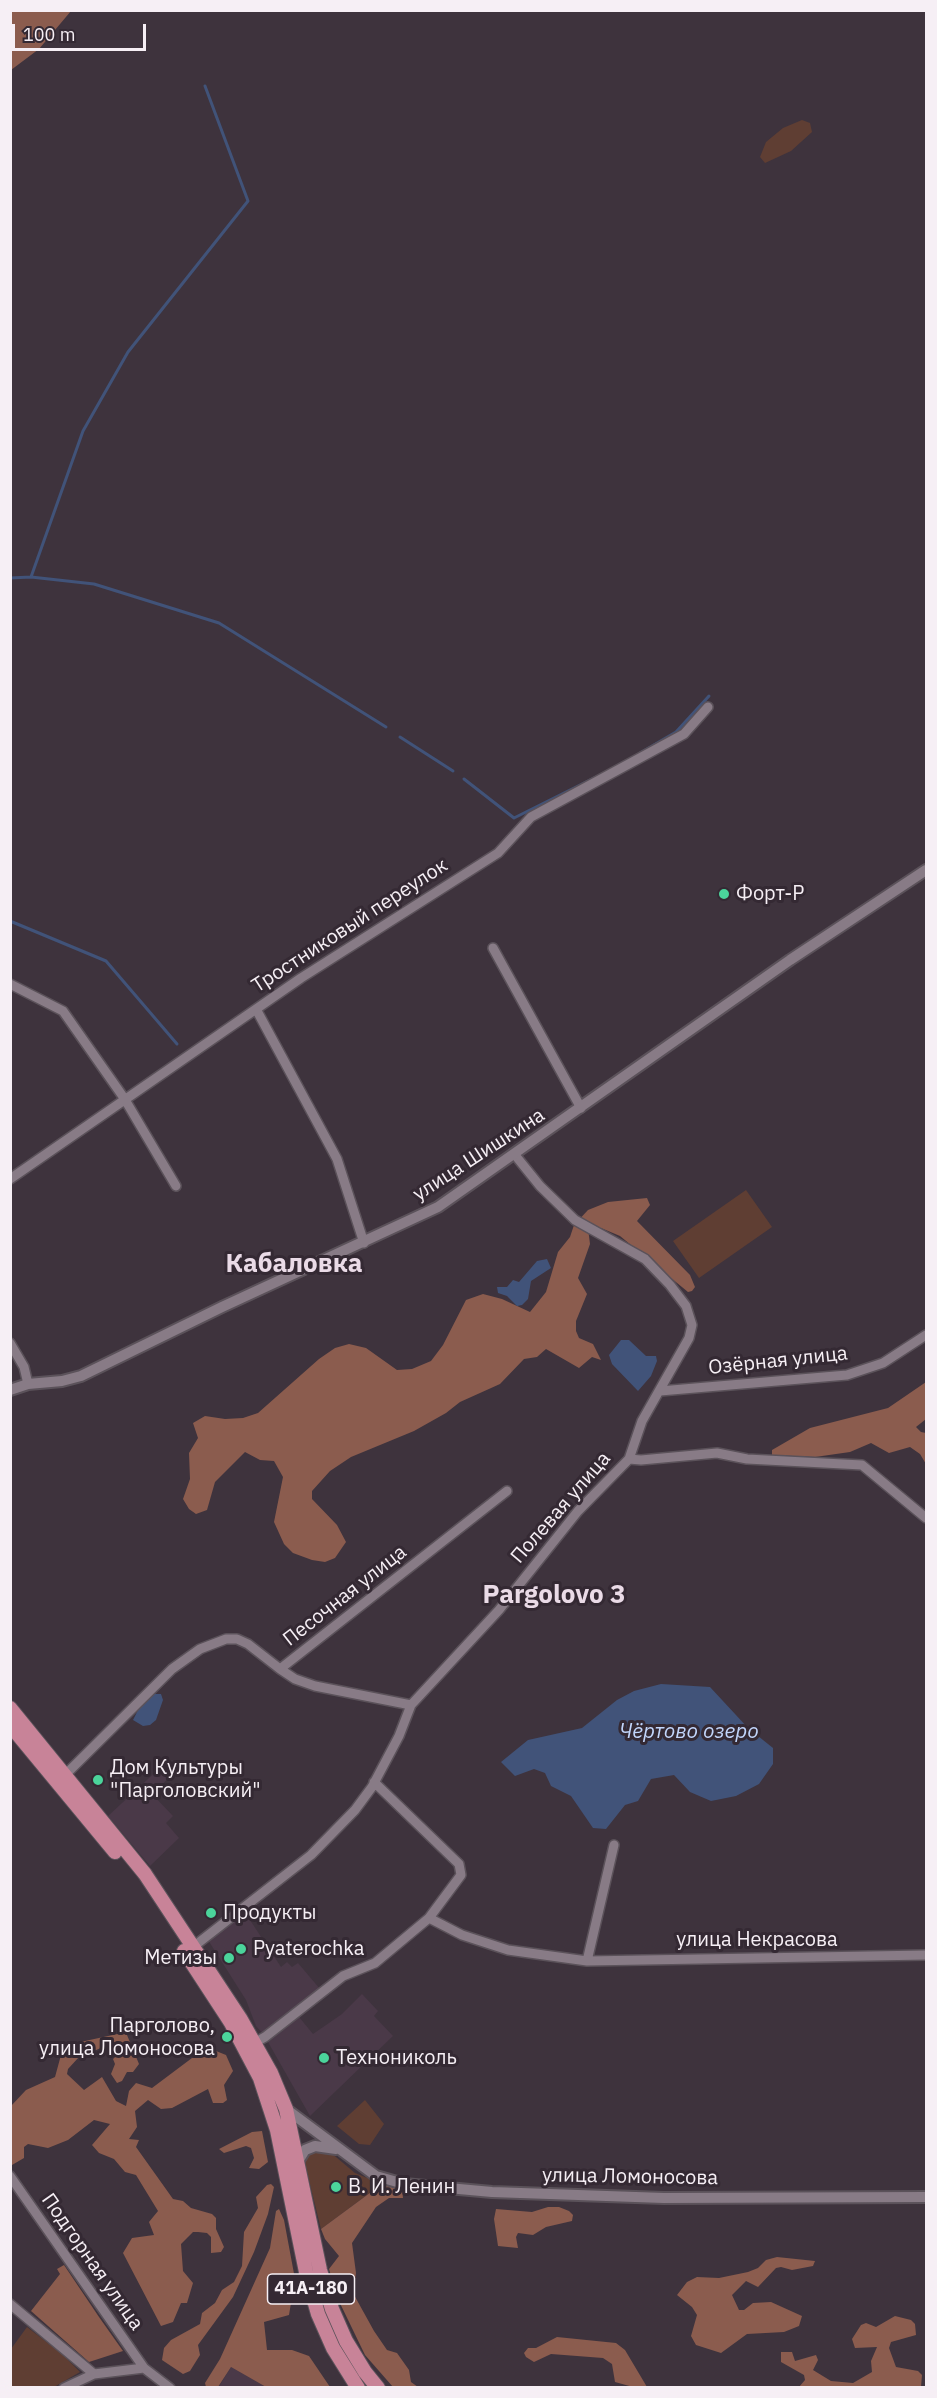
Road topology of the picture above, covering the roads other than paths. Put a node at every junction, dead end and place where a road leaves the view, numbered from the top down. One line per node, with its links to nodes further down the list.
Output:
1 (708, 707): 5 (street, Тростниковый переулок)
2 (927, 870): 7 (street, улица Шишкина)
3 (493, 948): 7 (street)
4 (10, 984): 6 (street)
5 (256, 1009): 6 (street, Тростниковый переулок); 11 (street)
6 (124, 1098): 9 (street, Тростниковый переулок); 10 (street)
7 (581, 1108): 8 (street, улица Шишкина)
8 (515, 1155): 11 (street, улица Шишкина); 16 (street)
9 (10, 1179)
10 (176, 1186)
11 (364, 1243): 14 (street, улица Шишкина)
12 (927, 1335): 16 (street, Озёрная улица)
13 (10, 1343): 14 (street)
14 (28, 1384): 15 (street, улица Шишкина)
15 (10, 1390)
16 (660, 1391): 17 (street)
17 (629, 1459): 19 (street, Полевая улица); 21 (street, Полевая улица)
18 (507, 1491): 20 (street, Песочная улица)
19 (927, 1518)
20 (280, 1669): 21 (street); 24 (street, Песочная улица)
21 (411, 1705): 25 (street, Полевая улица)
22 (10, 1708): 24 (main road, 41А-180)
23 (10, 1725): 42 (main road, 41А-180)
24 (65, 1775): 28 (main road, 41А-180)
25 (374, 1782): 27 (street); 28 (street, Полевая улица)
26 (614, 1845): 30 (street)
27 (429, 1918): 30 (street, улица Некрасова); 31 (street)
28 (193, 1947): 31 (main road, 41А-180)
29 (927, 1955): 30 (street, улица Некрасова)
30 (587, 1961)
31 (254, 2043): 32 (main road, 41А-180)
32 (286, 2109): 33 (street, улица Ломоносова); 34 (main road, 41А-180)
33 (342, 2151): 34 (street, улица Ломоносова); 36 (street, улица Ломоносова)
34 (297, 2163): 43 (main road, 41А-180)
35 (10, 2176): 38 (street, Подгорная улица)
36 (927, 2197)
37 (10, 2304): 39 (street)
38 (144, 2368): 39 (street); 41 (street, Подгорная улица)
39 (94, 2373): 40 (street)
40 (64, 2388)
41 (170, 2388)
42 (358, 2388)
43 (378, 2388)

